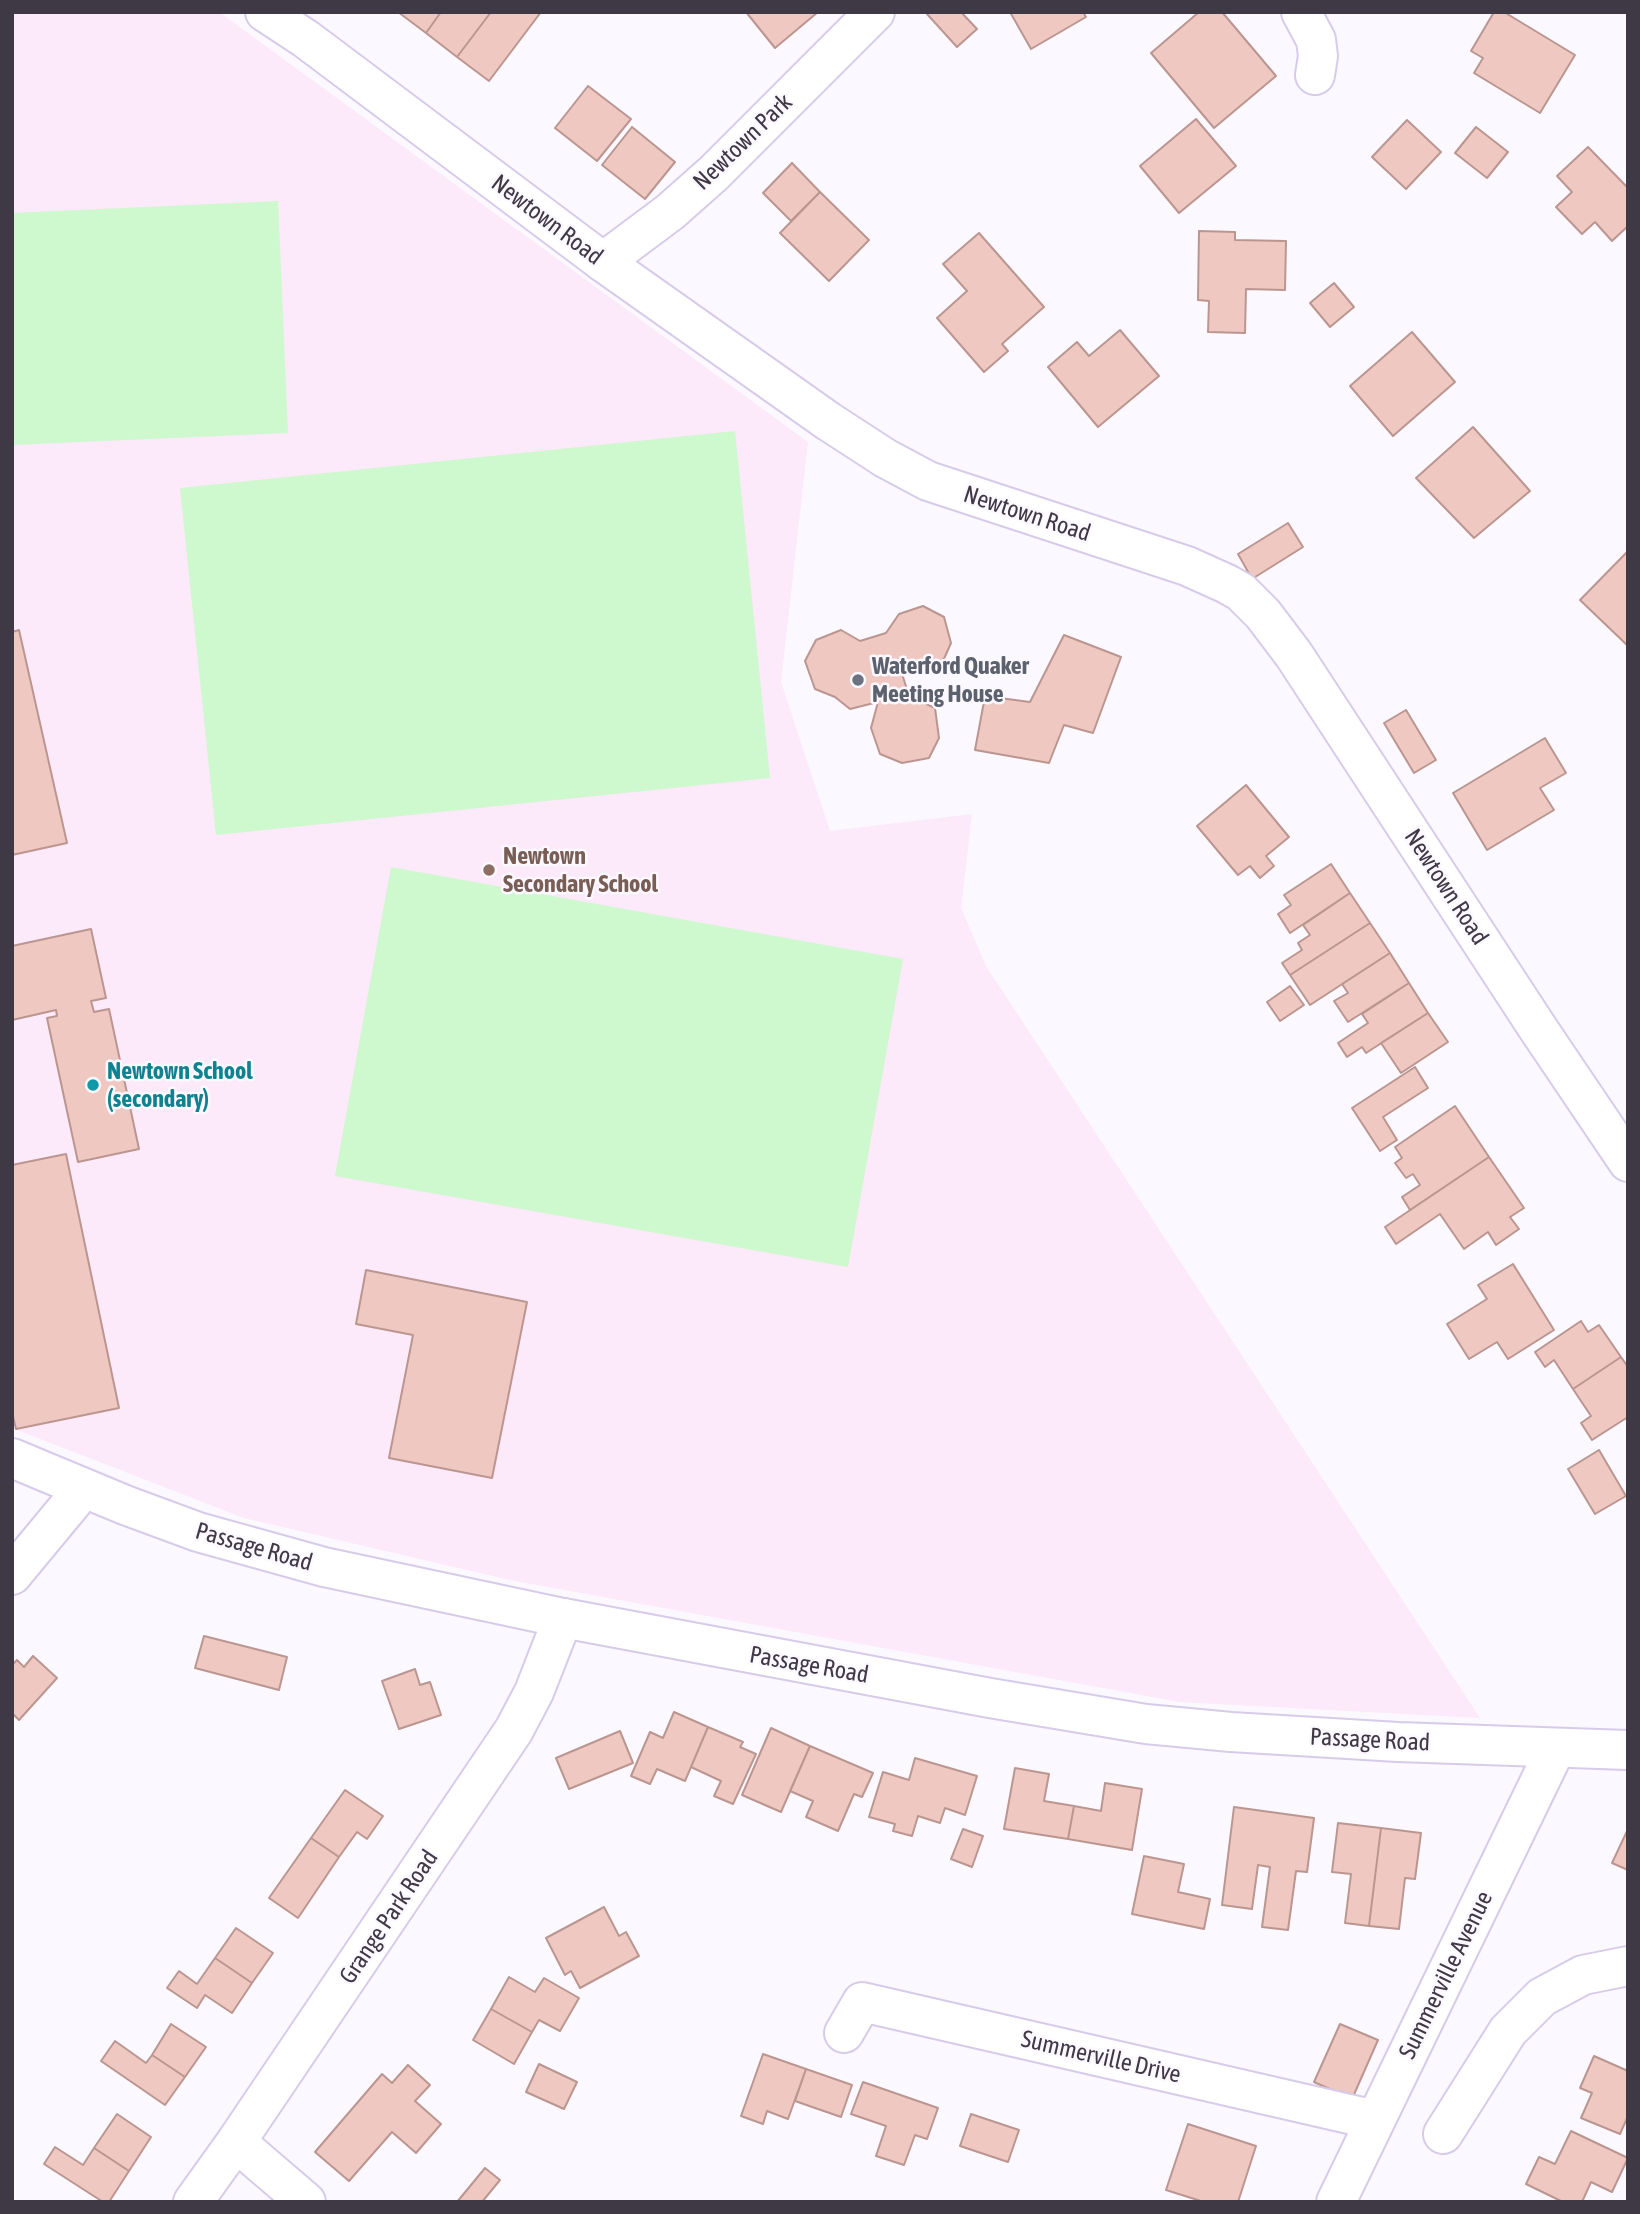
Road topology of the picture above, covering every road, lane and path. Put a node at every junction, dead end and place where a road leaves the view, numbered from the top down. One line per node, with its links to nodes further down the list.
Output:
1 (265, 12): 5 (main road, Newtown Road)
2 (875, 12): 5 (main road, Newtown Park)
3 (1301, 12): 4 (main road)
4 (1315, 75)
5 (603, 262): 6 (main road, Newtown Road)
6 (1628, 1162)
7 (12, 1458): 8 (main road, Passage Road)
8 (83, 1488): 9 (main road); 10 (main road, Passage Road)
9 (12, 1575)
10 (563, 1618): 11 (main road, Passage Road); 17 (main road, Grange Park Road)
11 (1556, 1748): 12 (main road, Passage Road); 15 (main road, Summerville Avenue)
12 (1628, 1750)
13 (1628, 1966): 16 (main road)
14 (844, 2034): 15 (main road, Summerville Drive)
15 (1376, 2120): 20 (main road, Summerville Avenue)
16 (1443, 2134)
17 (236, 2142): 18 (main road, Grange Park Road); 19 (main road)
18 (193, 2202)
19 (306, 2202)
20 (1336, 2202)

